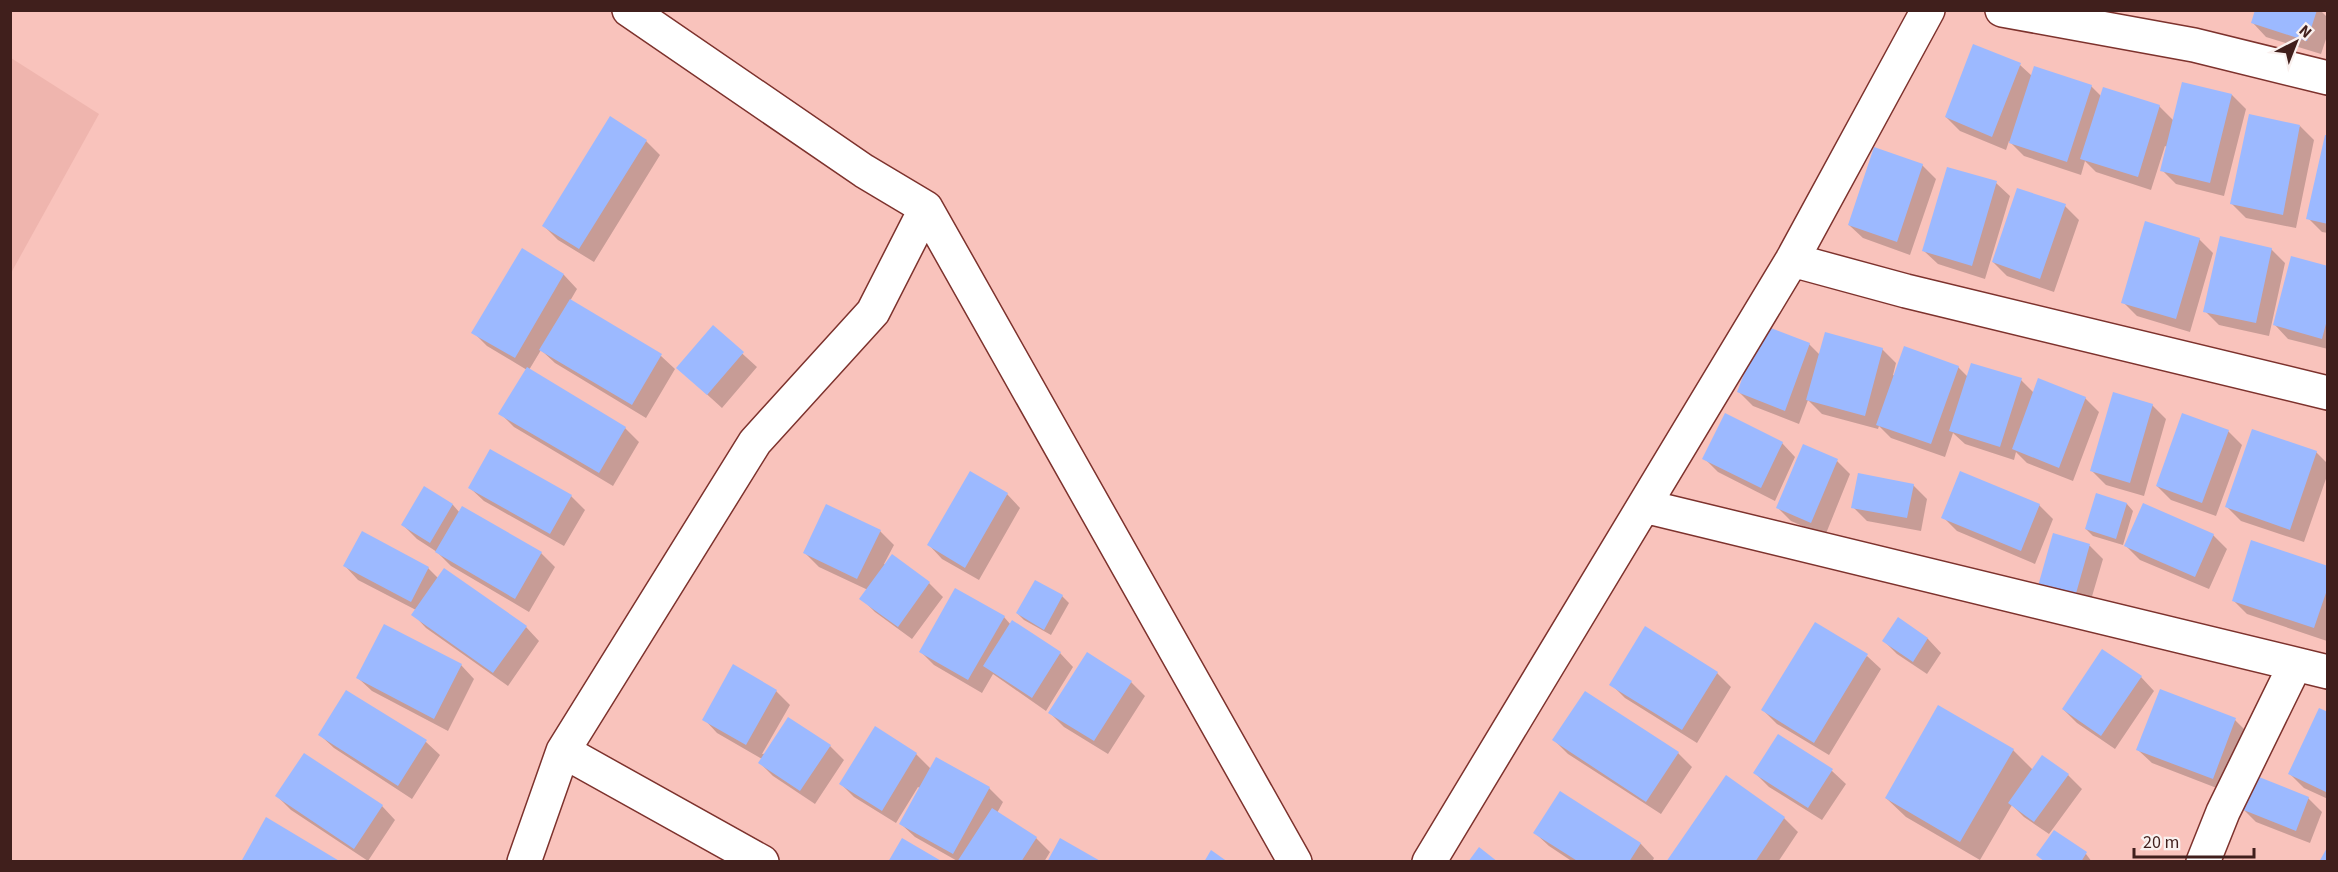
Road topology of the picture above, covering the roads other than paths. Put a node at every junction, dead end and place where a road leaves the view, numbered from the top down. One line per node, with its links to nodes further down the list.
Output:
1 (629, 10): 5 (street)
2 (1928, 10): 6 (street)
3 (2002, 10): 4 (street)
4 (2328, 78)
5 (926, 208): 11 (street); 14 (street)
6 (1792, 260): 7 (street); 8 (street)
7 (2328, 393)
8 (1644, 506): 9 (street); 15 (street)
9 (2295, 664): 10 (street); 16 (street)
10 (2328, 672)
11 (563, 751): 12 (street); 13 (street)
12 (524, 861)
13 (762, 861)
14 (1295, 861)
15 (1429, 861)
16 (2203, 861)

